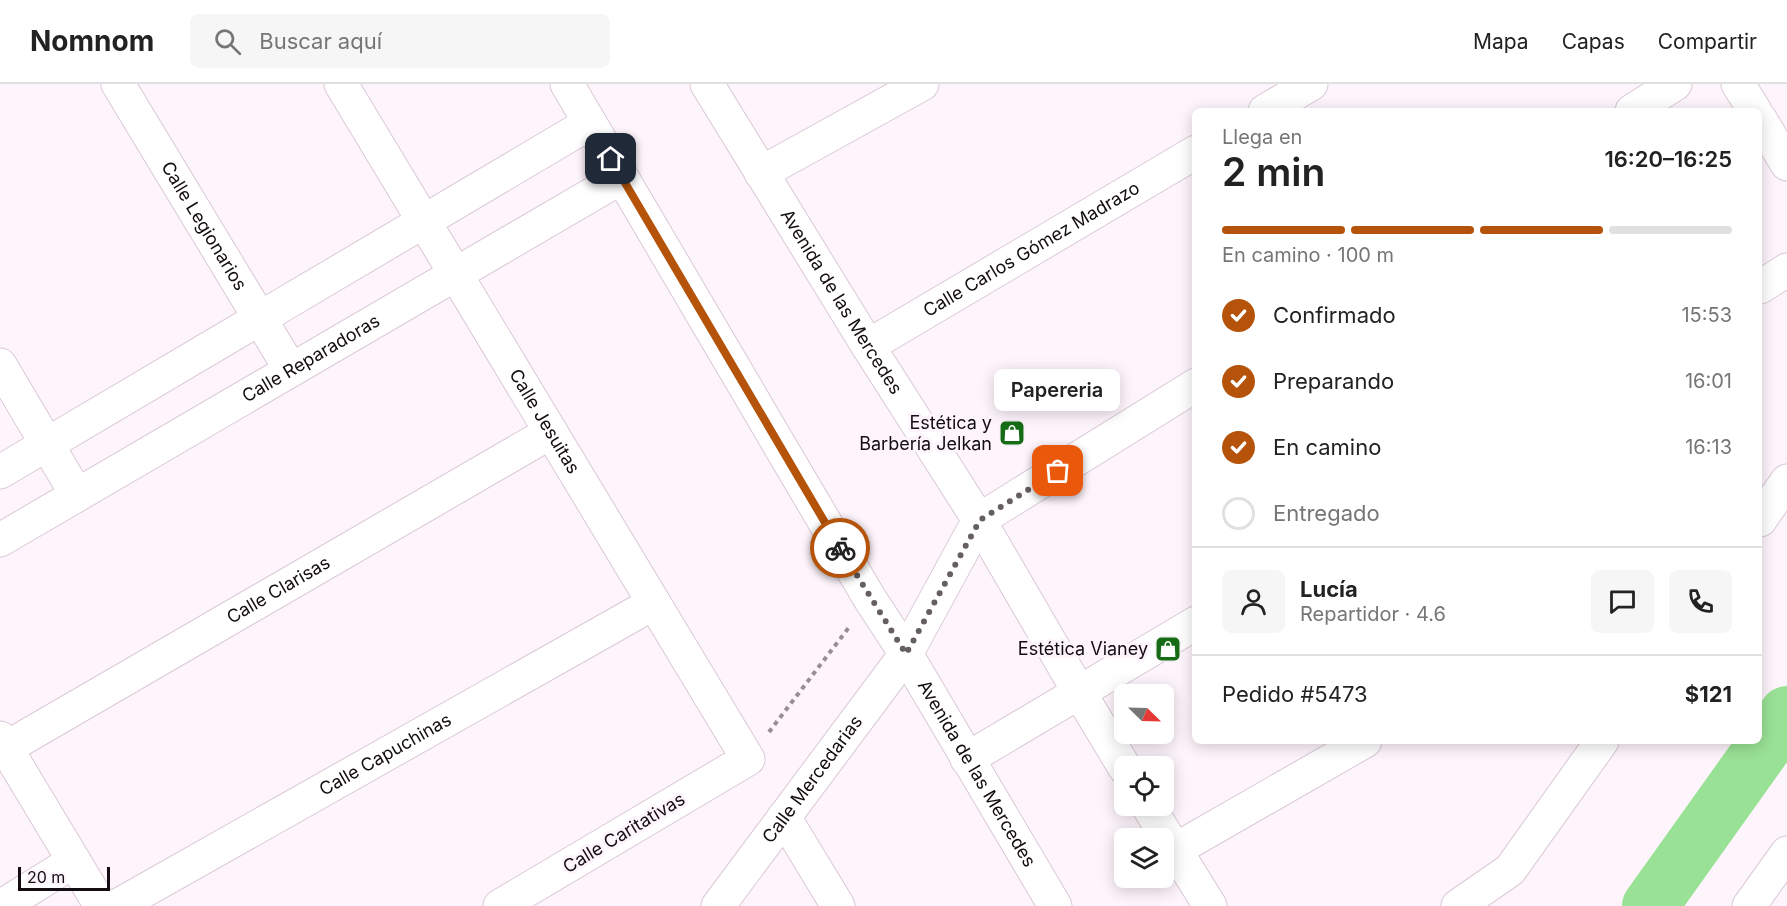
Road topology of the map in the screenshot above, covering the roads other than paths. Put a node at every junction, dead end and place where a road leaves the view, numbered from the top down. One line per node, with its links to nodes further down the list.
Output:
1 (118, 84): 22 (street, Calle Legionarios)
2 (341, 84): 18 (street, Calle Jesuitas)
3 (567, 84): 13 (street, Avenida de las Mercedes)
4 (707, 84): 16 (street, Avenida de las Mercedes)
5 (922, 84): 16 (street)
6 (1311, 84): 9 (street)
7 (1675, 84): 10 (street)
8 (1738, 84): 11 (street)
9 (1270, 108)
10 (1637, 108)
11 (1753, 108)
12 (1762, 122): 15 (street)
13 (590, 123): 17 (street, Avenida de las Mercedes); 18 (street)
14 (1192, 154): 23 (street, Calle Carlos Gómez Madrazo)
15 (1787, 164)
16 (761, 173): 23 (street, Avenida de las Mercedes)
17 (622, 177): 20 (street, Calle Reparadoras); 37 (street, Avenida de las Mercedes)
18 (424, 221): 20 (street, Calle Jesuitas); 22 (street)
19 (1787, 270): 21 (street)
20 (455, 274): 25 (street, Calle Reparadoras); 27 (street, Calle Jesuitas)
21 (1762, 286)
22 (260, 319): 25 (street, Calle Legionarios); 28 (street)
23 (868, 346): 33 (street, Avenida de las Mercedes)
24 (0, 365): 28 (street)
25 (291, 370): 31 (street, Calle Reparadoras)
26 (1192, 388): 33 (street)
27 (551, 432): 35 (street, Calle Jesuitas); 39 (street, Calle Clarisas)
28 (47, 444): 29 (street); 31 (street)
29 (0, 472)
30 (1787, 481): 32 (street)
31 (77, 495): 34 (street, Calle Reparadoras)
32 (1762, 515)
33 (980, 520): 37 (street, Calle Mercedarias); 38 (street, Avenida de las Mercedes)
34 (0, 540)
35 (654, 603): 43 (street, Calle Jesuitas); 52 (street, Calle Capuchinas)
36 (1192, 625): 38 (street)
37 (906, 654): 44 (street, Avenida de las Mercedes); 46 (street, Calle Mercedarias)
38 (1079, 693): 42 (street, Avenida de las Mercedes); 44 (street)
39 (3, 743): 49 (street)
40 (1360, 744): 47 (street)
41 (1600, 744): 58 (street)
42 (1118, 756)
43 (748, 759): 53 (street, Calle Caritativas)
44 (967, 759): 56 (street, Avenida de las Mercedes)
45 (1154, 816): 47 (street)
46 (784, 817): 54 (street, Calle Mercedarias); 55 (street)
47 (1175, 850): 57 (street)
48 (1787, 853): 59 (street)
49 (74, 861): 50 (street); 51 (street)
50 (2, 906)
51 (101, 906)
52 (117, 906)
53 (500, 906)
54 (718, 906)
55 (838, 906)
56 (1055, 906)
57 (1210, 906)
58 (1458, 906)
59 (1749, 906)

